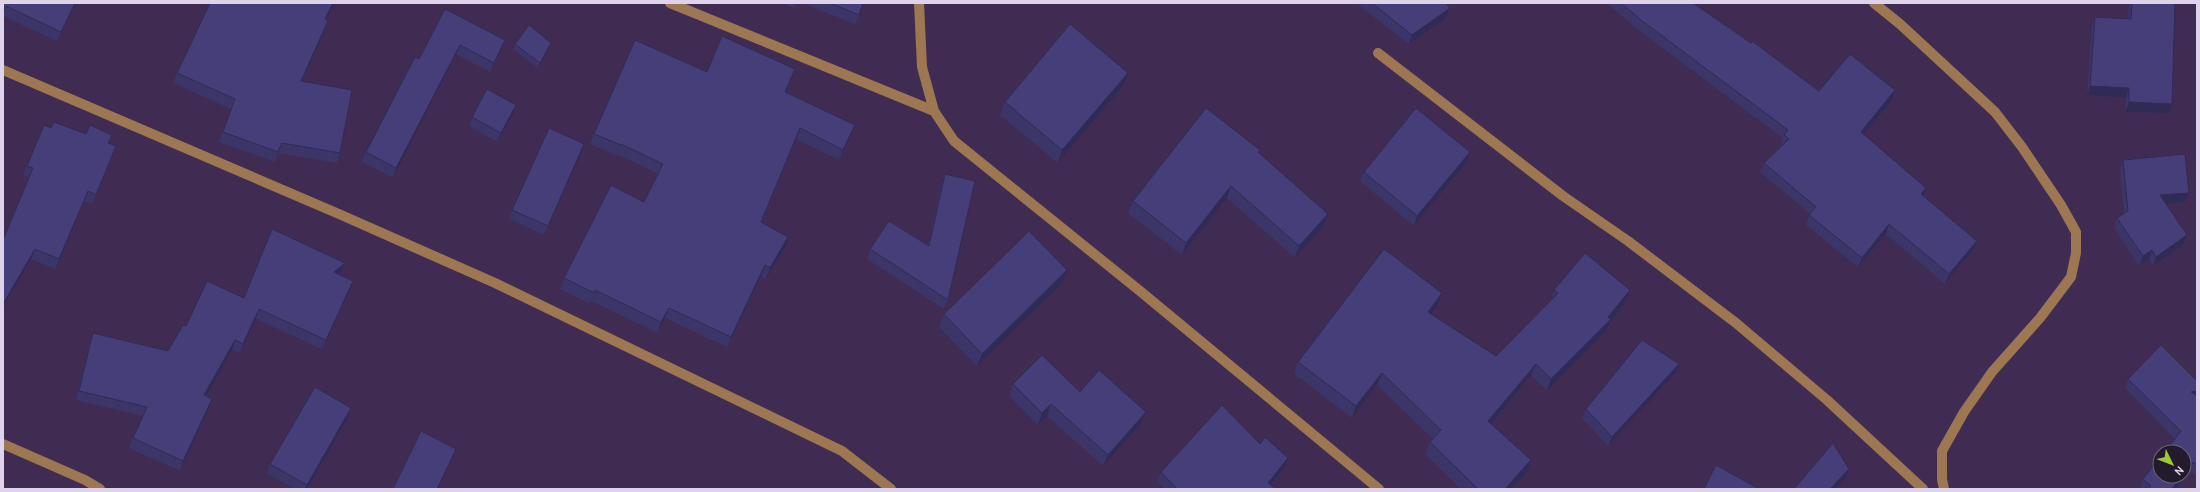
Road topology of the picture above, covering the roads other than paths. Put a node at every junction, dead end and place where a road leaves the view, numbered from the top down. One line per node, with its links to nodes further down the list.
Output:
1 (670, 3): 6 (street)
2 (919, 3): 6 (street)
3 (1874, 3): 12 (street)
4 (1378, 53): 11 (street)
5 (3, 70): 9 (street)
6 (934, 111): 10 (street)
7 (3, 444): 8 (street)
8 (100, 489)
9 (891, 489)
10 (1379, 489)
11 (1922, 489)
12 (1944, 489)

